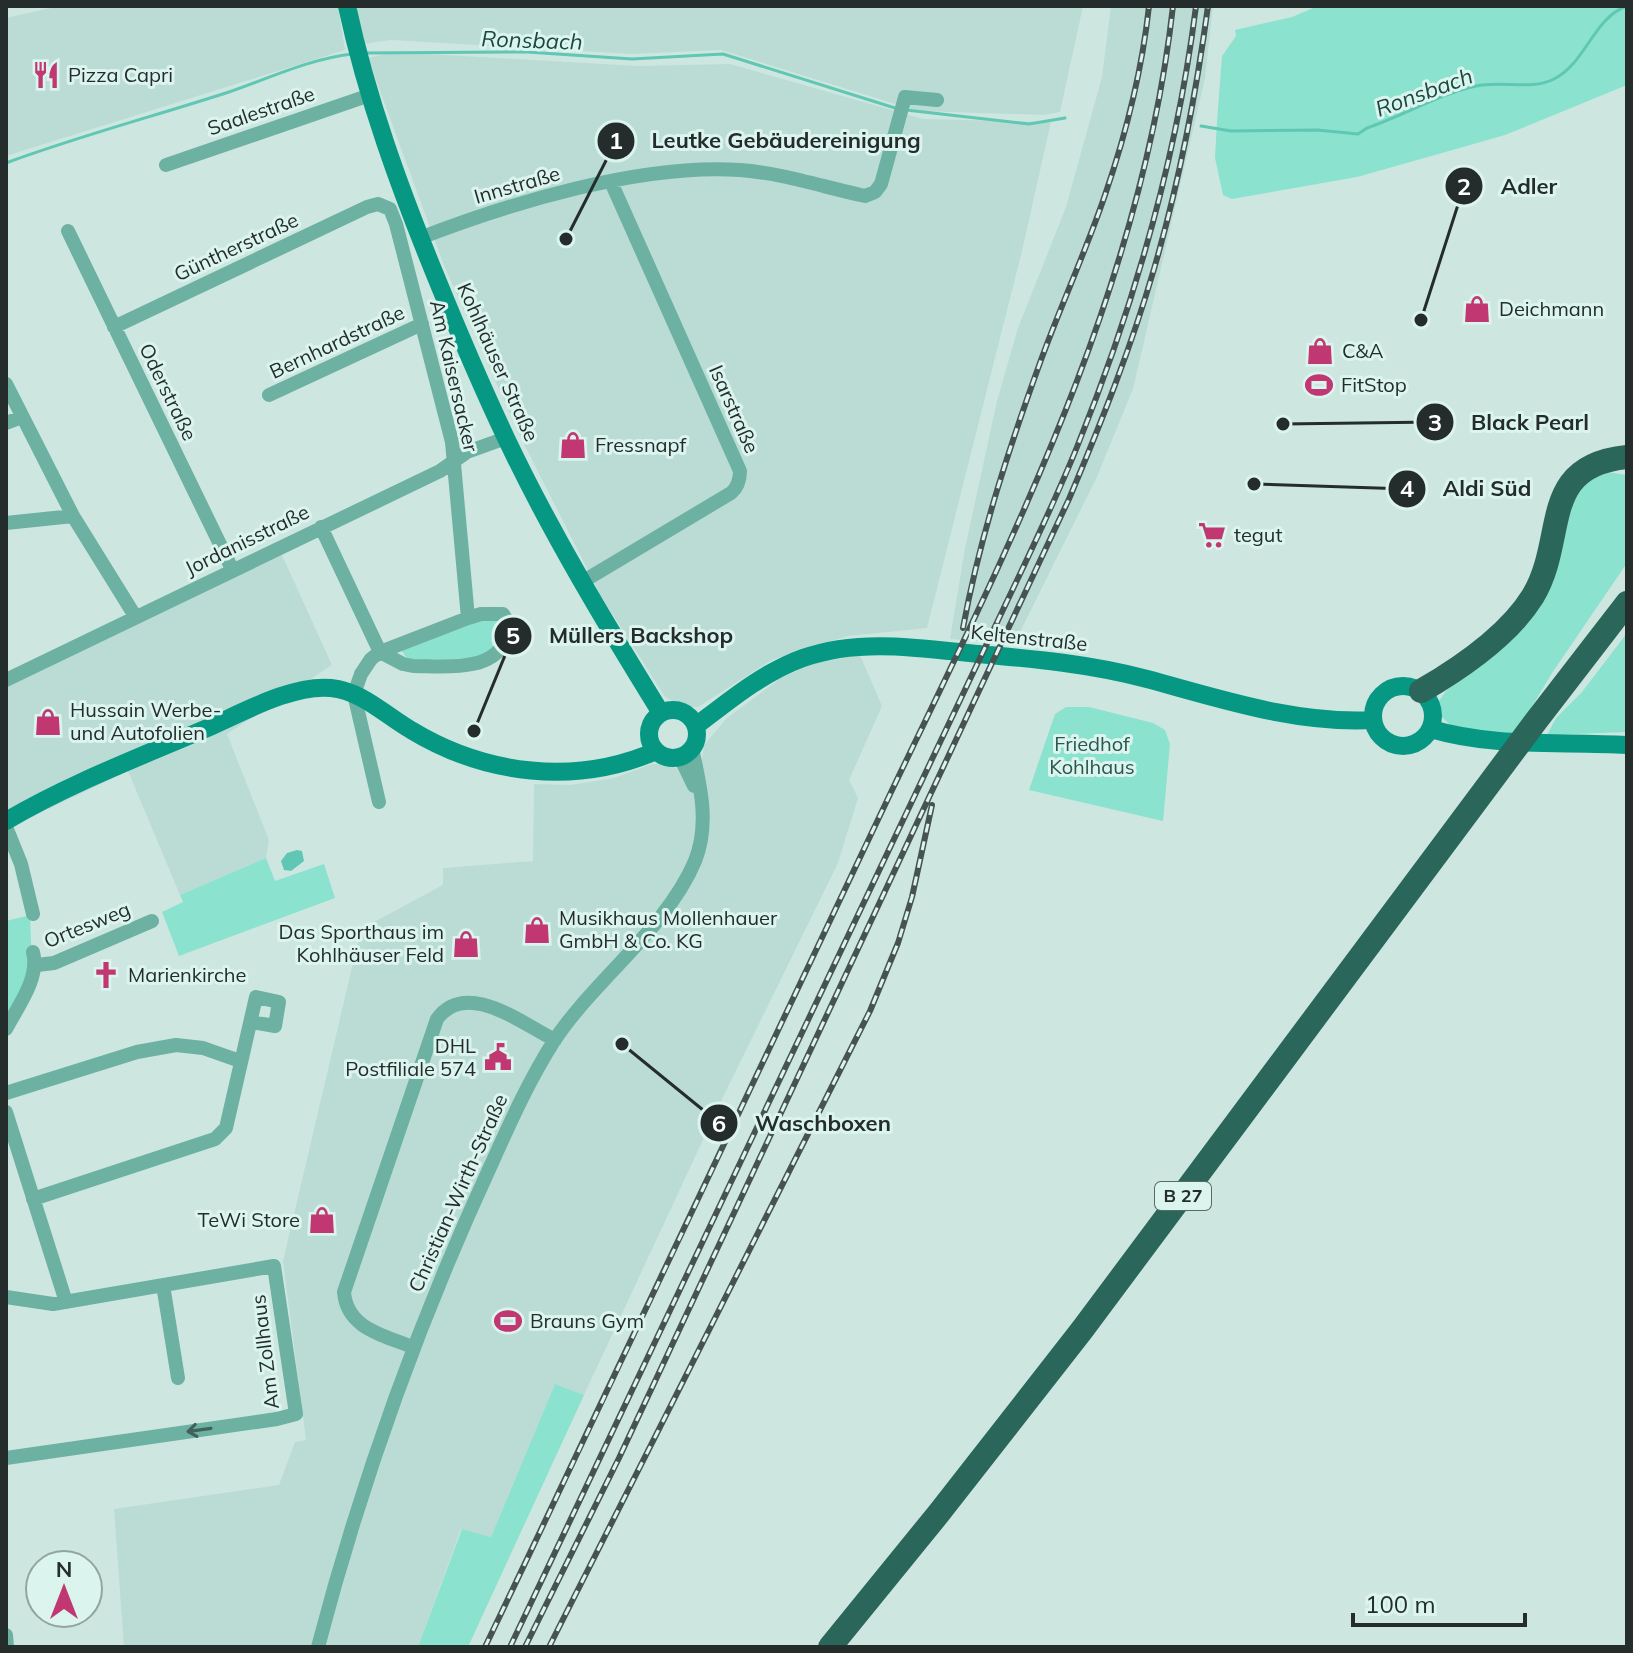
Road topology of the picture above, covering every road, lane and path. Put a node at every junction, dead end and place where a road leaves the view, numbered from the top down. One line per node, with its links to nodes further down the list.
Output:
1 (347, 6): 2 (main road, Kohlhäuser Straße)
2 (370, 95): 4 (street, Saalestraße); 8 (main road, Kohlhäuser Straße)
3 (937, 100): 5 (street, Innstraße)
4 (166, 165)
5 (611, 182): 8 (street, Innstraße); 24 (street, Isarstraße)
6 (375, 204): 9 (street, Am Kaisersacker); 10 (street, Güntherstraße)
7 (68, 231): 10 (street, Oderstraße)
8 (420, 238): 15 (main road, Kohlhäuser Straße)
9 (422, 324): 12 (street, Bernhardstraße); 17 (street, Am Kaisersacker)
10 (114, 327): 23 (street, Oderstraße)
11 (6, 384): 13 (street)
12 (269, 395)
13 (22, 417): 14 (street); 20 (street)
14 (6, 423)
15 (506, 438): 17 (street, Jordanisstraße); 24 (main road, Kohlhäuser Straße)
16 (1627, 457): 18 (highway)
17 (453, 462): 22 (street, Jordanisstraße); 27 (street, Am Kaisersacker)
18 (1588, 468): 19 (highway); 31 (highway)
19 (1627, 469)
20 (73, 516): 21 (street); 26 (street)
21 (6, 523)
22 (321, 527): 23 (street, Jordanisstraße); 28 (street)
23 (232, 569): 26 (street, Jordanisstraße)
24 (582, 582): 32 (main road, Kohlhäuser Straße)
25 (1624, 611): 59 (highway, B 27)
26 (135, 616): 29 (street, Jordanisstraße)
27 (468, 618): 28 (street); 28 (street)
28 (380, 652): 30 (street)
29 (6, 680)
30 (354, 694): 37 (main road); 39 (street); 40 (main road)
31 (1426, 697): 33 (main road); 35 (main road)
32 (661, 713): 34 (main road); 37 (main road)
33 (1373, 720): 34 (main road, Keltenstraße); 35 (main road)
34 (696, 726): 38 (main road)
35 (1431, 729): 36 (main road)
36 (1627, 745)
37 (656, 751): 38 (main road)
38 (686, 753): 45 (street, Christian-Wirth-Straße)
39 (379, 802)
40 (6, 824): 41 (street, Ortesweg)
41 (33, 914)
42 (152, 921): 44 (street, Ortesweg)
43 (251, 1022): 46 (street)
44 (6, 1029)
45 (555, 1040): 53 (street, Christian-Wirth-Straße); 53 (street)
46 (240, 1061): 47 (street); 49 (street)
47 (6, 1093)
48 (6, 1112): 49 (street)
49 (33, 1199): 52 (street)
50 (163, 1285): 52 (street, Am Zollhaus); 54 (street); 55 (street, Am Zollhaus, one-way to 55)
51 (6, 1297): 52 (street, Am Zollhaus)
52 (66, 1302)
53 (412, 1347): 58 (street, Christian-Wirth-Straße)
54 (178, 1378)
55 (6, 1458)
56 (6, 1635): 57 (street)
57 (7, 1647)
58 (318, 1647)
59 (830, 1647)

